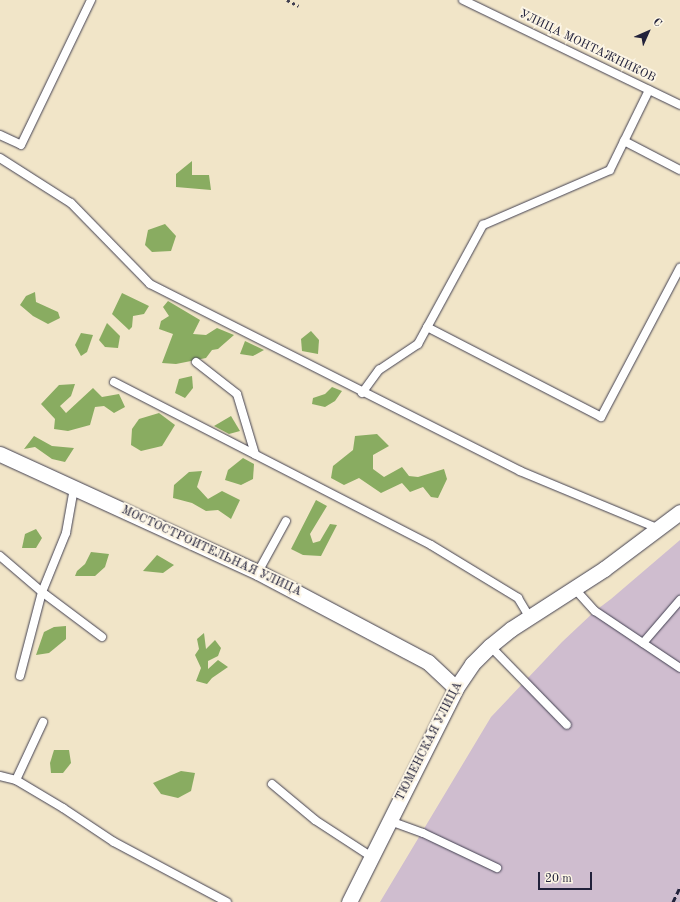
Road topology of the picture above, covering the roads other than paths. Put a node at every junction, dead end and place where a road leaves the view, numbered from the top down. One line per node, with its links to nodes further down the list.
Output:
1 (91, 0): 5 (lane)
2 (463, 0): 3 (lane, УЛИЦА МОНТАЖНИКОВ)
3 (649, 90): 4 (lane, УЛИЦА МОНТАЖНИКОВ); 6 (lane)
4 (680, 105)
5 (0, 135)
6 (624, 141): 8 (lane); 10 (lane)
7 (0, 158): 13 (lane)
8 (680, 170)
9 (680, 268): 10 (lane)
10 (428, 326): 13 (lane)
11 (196, 362): 15 (lane)
12 (114, 382): 15 (lane)
13 (362, 393): 19 (lane)
14 (0, 454): 16 (street, МОСТОСТРОИТЕЛЬНАЯ УЛИЦА)
15 (255, 454): 25 (lane)
16 (74, 488): 21 (street, МОСТОСТРОИТЕЛЬНАЯ УЛИЦА); 23 (lane)
17 (680, 512): 19 (street, ТЮМЕНСКАЯ УЛИЦА)
18 (286, 521): 21 (lane)
19 (657, 528): 22 (street, ТЮМЕНСКАЯ УЛИЦА)
20 (0, 556): 23 (lane)
21 (258, 572): 31 (street, МОСТОСТРОИТЕЛЬНАЯ УЛИЦА)
22 (574, 588): 25 (street, ТЮМЕНСКАЯ УЛИЦА); 27 (lane)
23 (42, 592): 26 (lane); 30 (lane)
24 (680, 600): 27 (lane)
25 (530, 618): 28 (street, ТЮМЕНСКАЯ УЛИЦА)
26 (102, 637)
27 (643, 643): 29 (lane)
28 (490, 646): 31 (street, ТЮМЕНСКАЯ УЛИЦА); 33 (lane)
29 (680, 668)
30 (20, 676)
31 (456, 688): 37 (street, ТЮМЕНСКАЯ УЛИЦА)
32 (42, 722): 35 (lane)
33 (566, 725)
34 (0, 776): 35 (lane)
35 (16, 780): 40 (lane)
36 (272, 784): 38 (lane)
37 (390, 821): 38 (street, ТЮМЕНСКАЯ УЛИЦА); 39 (lane)
38 (372, 857): 41 (street, ТЮМЕНСКАЯ УЛИЦА)
39 (497, 868)
40 (227, 902)
41 (349, 902)

